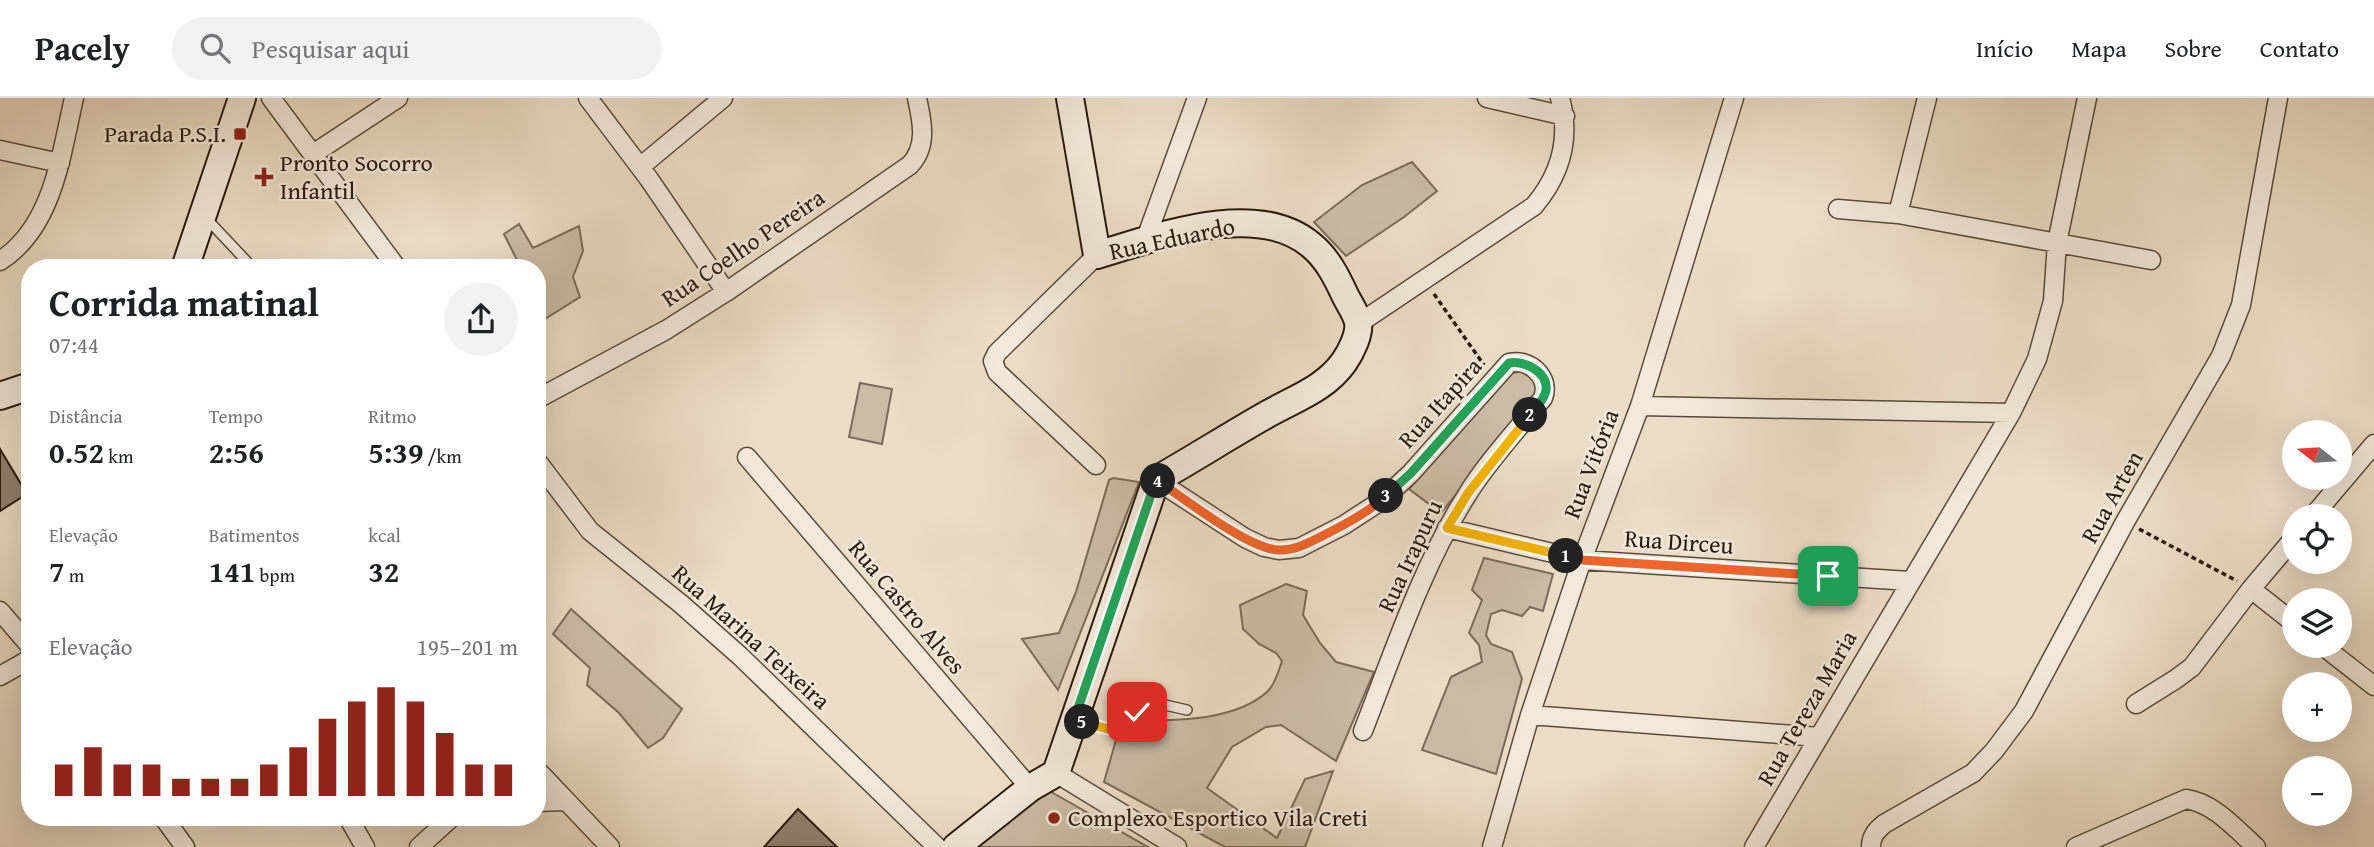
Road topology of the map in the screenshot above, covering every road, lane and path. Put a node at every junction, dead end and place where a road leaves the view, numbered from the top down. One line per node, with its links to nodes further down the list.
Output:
1 (74, 98): 19 (street)
2 (242, 98): 23 (street)
3 (271, 98): 18 (street)
4 (398, 98): 18 (street)
5 (588, 98): 20 (street)
6 (723, 98): 20 (street)
7 (917, 98): 33 (street, Rua Coelho Pereira)
8 (1070, 98): 26 (street)
9 (1197, 98): 24 (street)
10 (1487, 98): 16 (street)
11 (1560, 98): 16 (street)
12 (1734, 98): 40 (street, Rua Vitória)
13 (1927, 98): 22 (street)
14 (2087, 98): 25 (street, Rua Tereza Maria)
15 (2278, 98): 48 (street, Rua Arten)
16 (1565, 116): 32 (street)
17 (0, 150): 19 (street)
18 (313, 155): 29 (street)
19 (60, 163): 31 (street)
20 (640, 167): 33 (street)
21 (1838, 209): 22 (street)
22 (1898, 214): 25 (street)
23 (204, 216): 27 (street); 28 (lane)
24 (1145, 241): 26 (street, Rua Eduardo); 34 (street, Rua Eduardo)
25 (2057, 243): 30 (street); 41 (street, Rua Tereza Maria)
26 (1097, 255): 44 (street, Rua Eduardo)
27 (188, 259)
28 (245, 259)
29 (390, 259)
30 (2151, 260)
31 (0, 261)
32 (1425, 280): 34 (street); 36 (path)
33 (726, 292): 38 (street, Rua Coelho Pereira)
34 (1358, 324): 46 (street)
35 (1509, 363): 36 (street, Rua Itapira); 49 (street, Rua Irapuru)
36 (1494, 380): 46 (street, Rua Itapira)
37 (21, 389): 39 (street)
38 (546, 393)
39 (0, 396)
40 (1640, 406): 41 (street); 51 (street, Rua Vitória)
41 (2011, 413): 52 (street, Rua Tereza Maria)
42 (2374, 444): 47 (street)
43 (747, 457): 69 (street, Rua Castro Alves)
44 (1096, 465)
45 (546, 473): 79 (street, Rua Marina Teixeira)
46 (1156, 480): 64 (street)
47 (2323, 504)
48 (2124, 522): 53 (path); 84 (street, Rua Arten)
49 (1447, 528): 51 (street, Rua Dirceu); 65 (street, Rua Irapuru)
50 (2282, 552): 53 (street)
51 (1582, 560): 52 (street, Rua Dirceu); 63 (street, Rua Vitória)
52 (1910, 581): 66 (street, Rua Tereza Maria)
53 (2251, 589): 55 (street); 61 (street)
54 (0, 611): 56 (street)
55 (2282, 614)
56 (21, 636)
57 (2338, 658): 60 (street)
58 (21, 664): 59 (street)
59 (0, 676)
60 (2374, 687)
61 (2136, 704)
62 (1187, 710): 64 (lane)
63 (1530, 715): 66 (street); 82 (street, Rua Vitória)
64 (1074, 720): 67 (street)
65 (1363, 731)
66 (1819, 737): 83 (street, Rua Tereza Maria)
67 (1056, 773): 69 (street); 81 (street)
68 (546, 780): 70 (street)
69 (1030, 788): 80 (street)
70 (565, 801): 71 (street); 78 (street)
71 (546, 802)
72 (170, 826): 75 (street)
73 (353, 826): 76 (street)
74 (443, 826): 77 (street)
75 (185, 847)
76 (365, 847)
77 (419, 847)
78 (610, 847)
79 (937, 847)
80 (956, 847)
81 (1177, 847)
82 (1492, 847)
83 (1754, 847)
84 (1871, 847)
85 (2076, 847): 86 (street)
86 (2256, 847)

